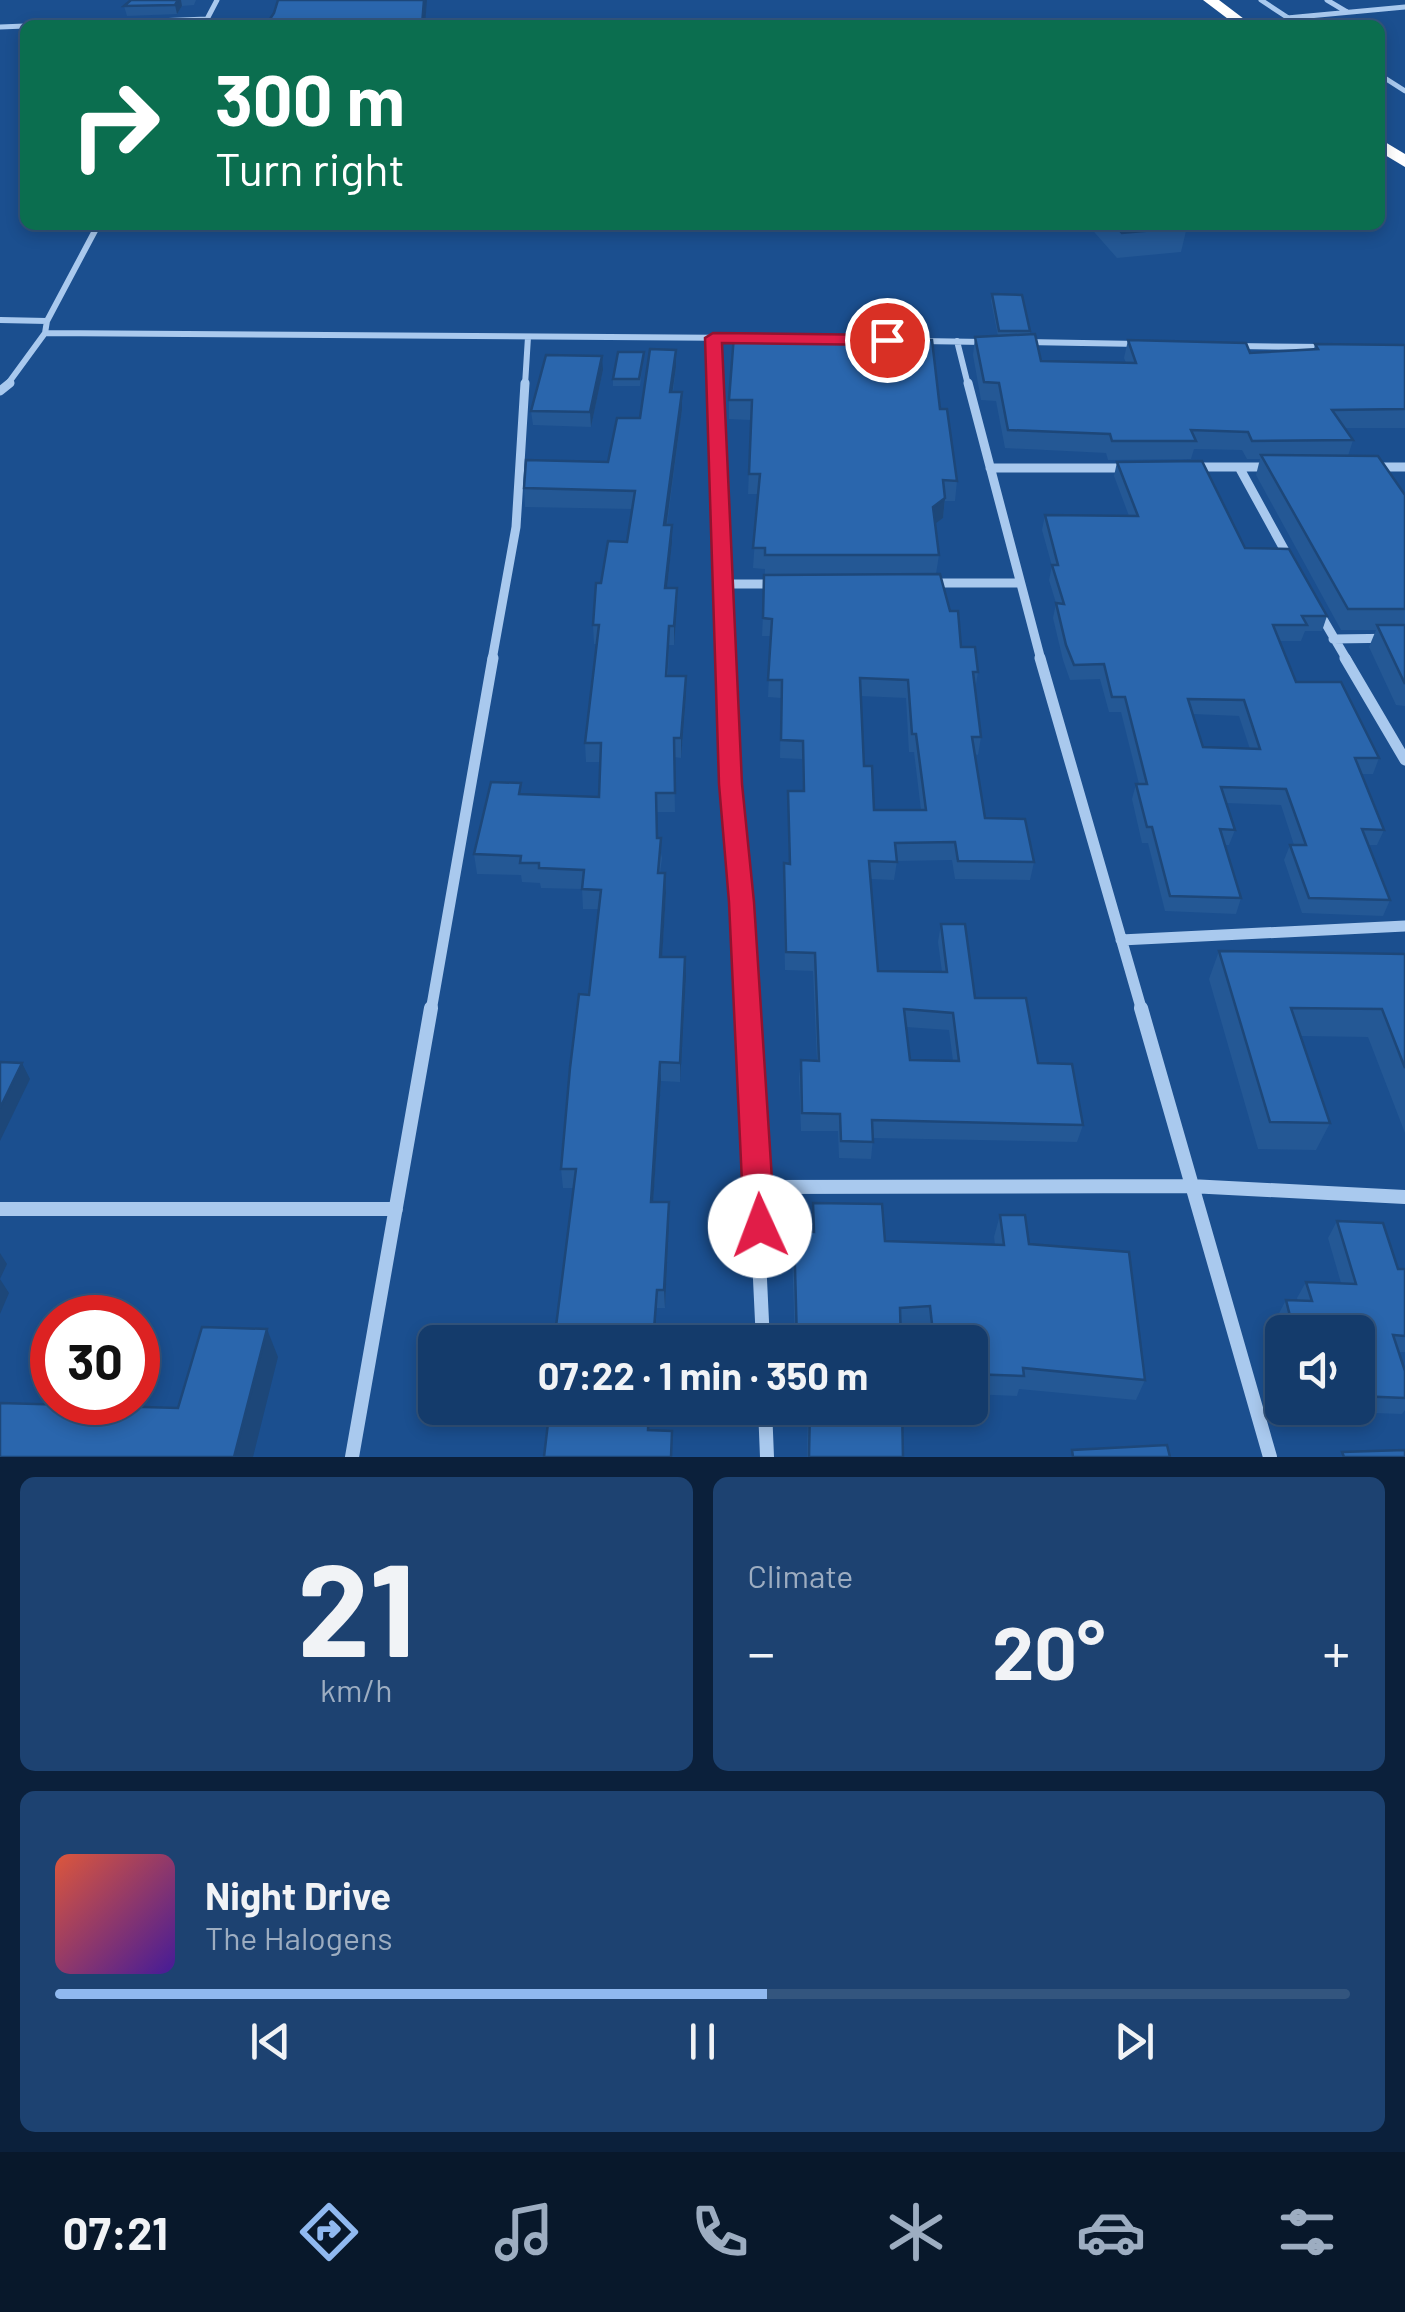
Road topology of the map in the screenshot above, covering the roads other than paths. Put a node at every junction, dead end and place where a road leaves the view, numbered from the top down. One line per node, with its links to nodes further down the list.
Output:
1 (1210, 0): 9 (highway)
2 (1261, 0): 7 (street)
3 (1328, 0): 6 (street)
4 (1405, 7): 6 (street)
5 (1196, 8): 8 (highway)
6 (1347, 12): 7 (street)
7 (1287, 18): 10 (street)
8 (1212, 20)
9 (1238, 20)
10 (1290, 20)
11 (95, 230): 13 (street)
12 (0, 320): 13 (street)
13 (47, 321): 14 (street)
14 (45, 333): 15 (street); 25 (street)
15 (528, 337): 16 (street); 48 (street)
16 (713, 338): 17 (street); 36 (street)
17 (751, 338)
18 (901, 340): 19 (street)
19 (957, 341): 20 (street); 29 (street)
20 (996, 342)
21 (1015, 342): 22 (street)
22 (1152, 344)
23 (1230, 346): 24 (street)
24 (1327, 348)
25 (0, 391)
26 (1276, 467): 32 (street)
27 (1368, 467): 28 (street)
28 (1405, 467)
29 (990, 468): 30 (street); 35 (street)
30 (1143, 468)
31 (1182, 468): 32 (street)
32 (1239, 468): 33 (street)
33 (1296, 570)
34 (920, 583): 35 (street)
35 (1019, 583): 43 (street)
36 (721, 584): 37 (street); 45 (street)
37 (781, 584)
38 (1314, 604): 40 (street)
39 (1405, 638): 40 (street)
40 (1333, 639): 41 (street)
41 (1405, 760)
42 (1405, 926): 43 (street)
43 (1121, 940): 44 (street)
44 (1190, 1186): 45 (street); 46 (street); 53 (street)
45 (758, 1187): 49 (street)
46 (1405, 1196)
47 (0, 1208): 48 (street)
48 (396, 1209): 51 (street)
49 (762, 1325)
50 (766, 1425): 52 (street)
51 (352, 1457)
52 (767, 1457)
53 (1270, 1457)

